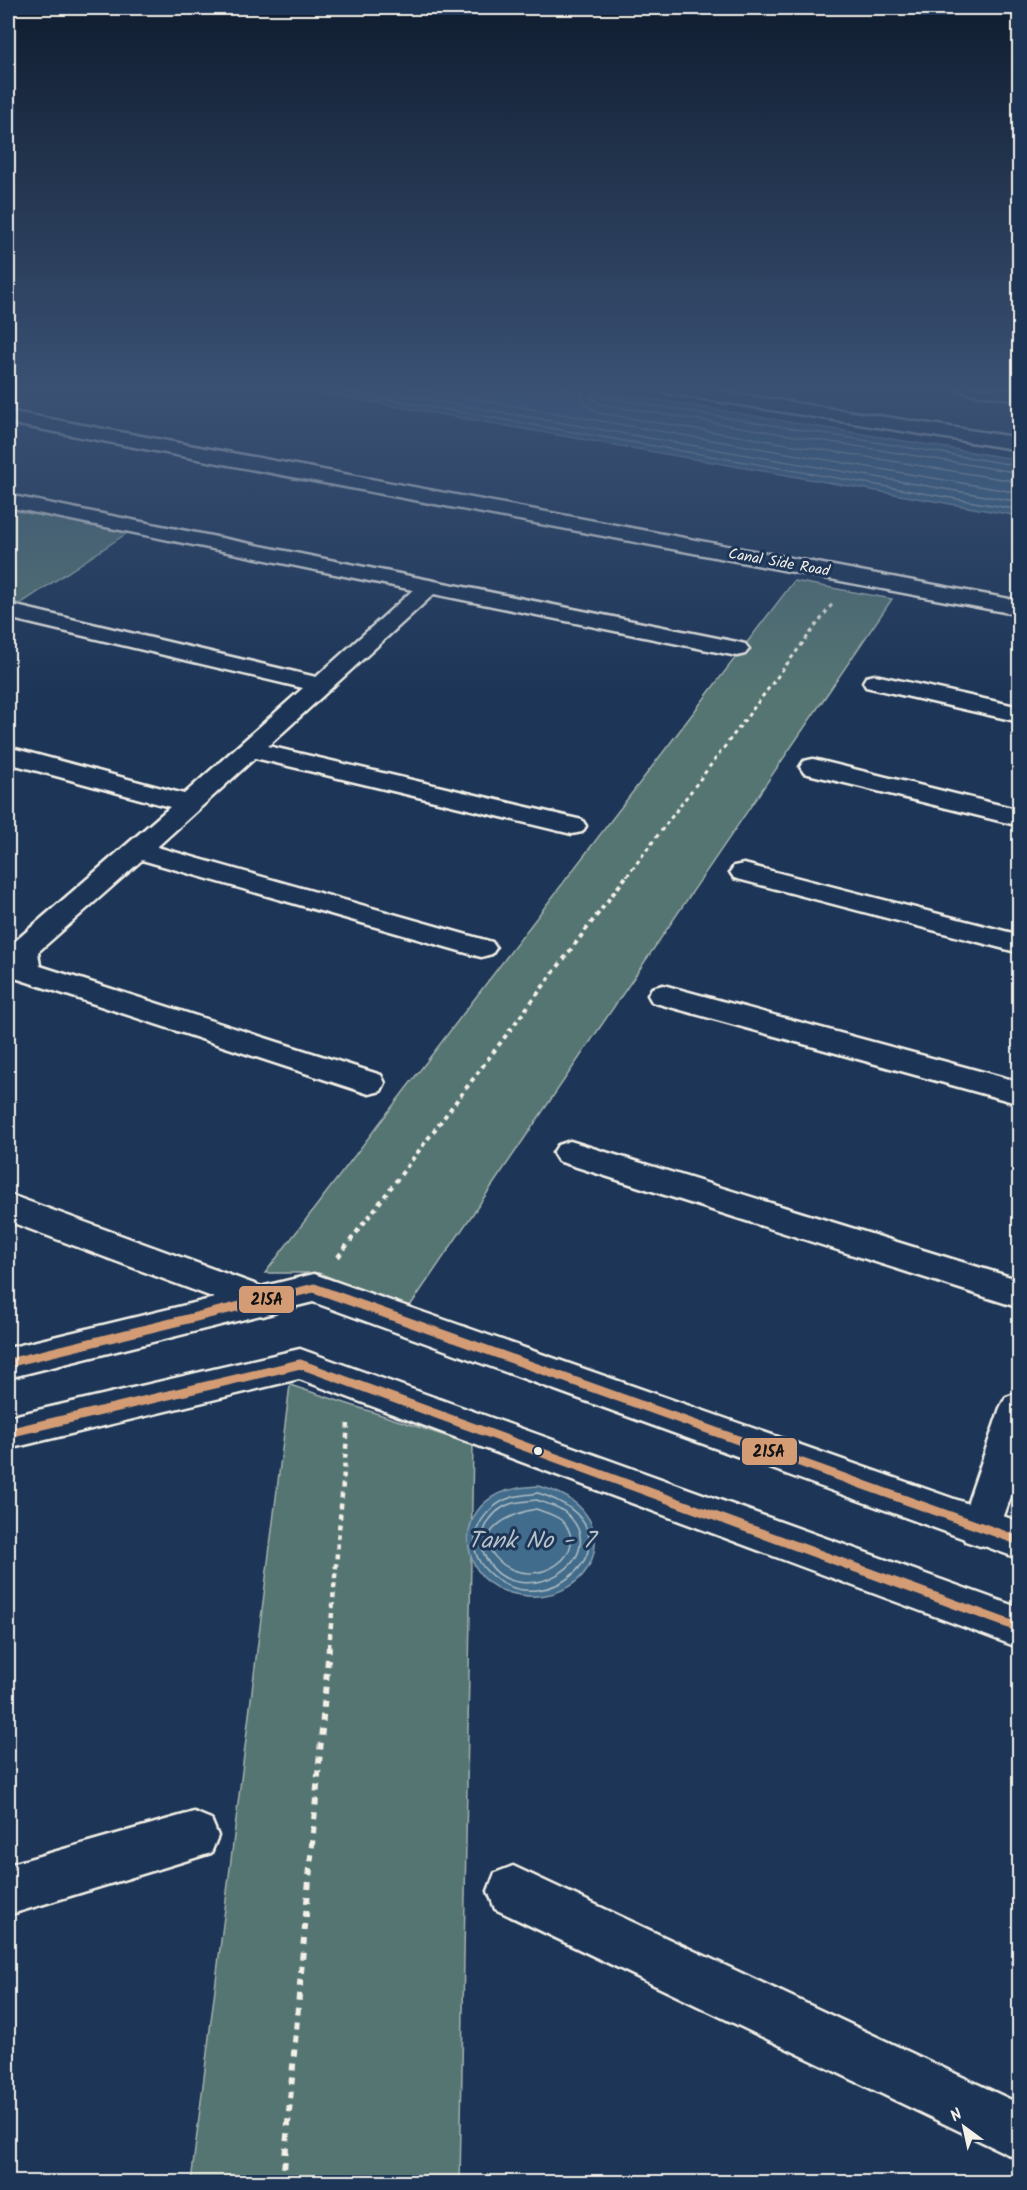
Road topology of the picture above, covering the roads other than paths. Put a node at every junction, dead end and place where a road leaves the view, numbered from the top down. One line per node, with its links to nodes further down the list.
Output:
1 (397, 490): 4 (street, Canal Side Road)
2 (8, 501): 3 (street)
3 (428, 588): 6 (street); 8 (street)
4 (1020, 608)
5 (8, 611): 8 (street)
6 (737, 649)
7 (874, 682): 9 (street)
8 (320, 685): 10 (street)
9 (1020, 715)
10 (250, 749): 13 (street); 15 (street)
11 (8, 755): 13 (street)
12 (813, 767): 14 (street)
13 (189, 804): 16 (street)
14 (1020, 818)
15 (572, 826)
16 (137, 850): 19 (street); 20 (street)
17 (744, 872): 18 (street)
18 (1020, 944)
19 (481, 948)
20 (16, 964): 22 (street)
21 (663, 995): 23 (street)
22 (369, 1083)
23 (1020, 1094)
24 (570, 1153): 26 (street)
25 (8, 1208): 27 (street)
26 (1020, 1294)
27 (263, 1302): 28 (street); 31 (street)
28 (8, 1363)
29 (1020, 1408): 31 (street)
30 (8, 1433): 33 (street)
31 (980, 1528): 32 (street)
32 (1020, 1541)
33 (1020, 1628)
34 (194, 1836): 35 (street)
35 (8, 1890)
36 (513, 1891): 37 (street)
37 (1020, 2133)

